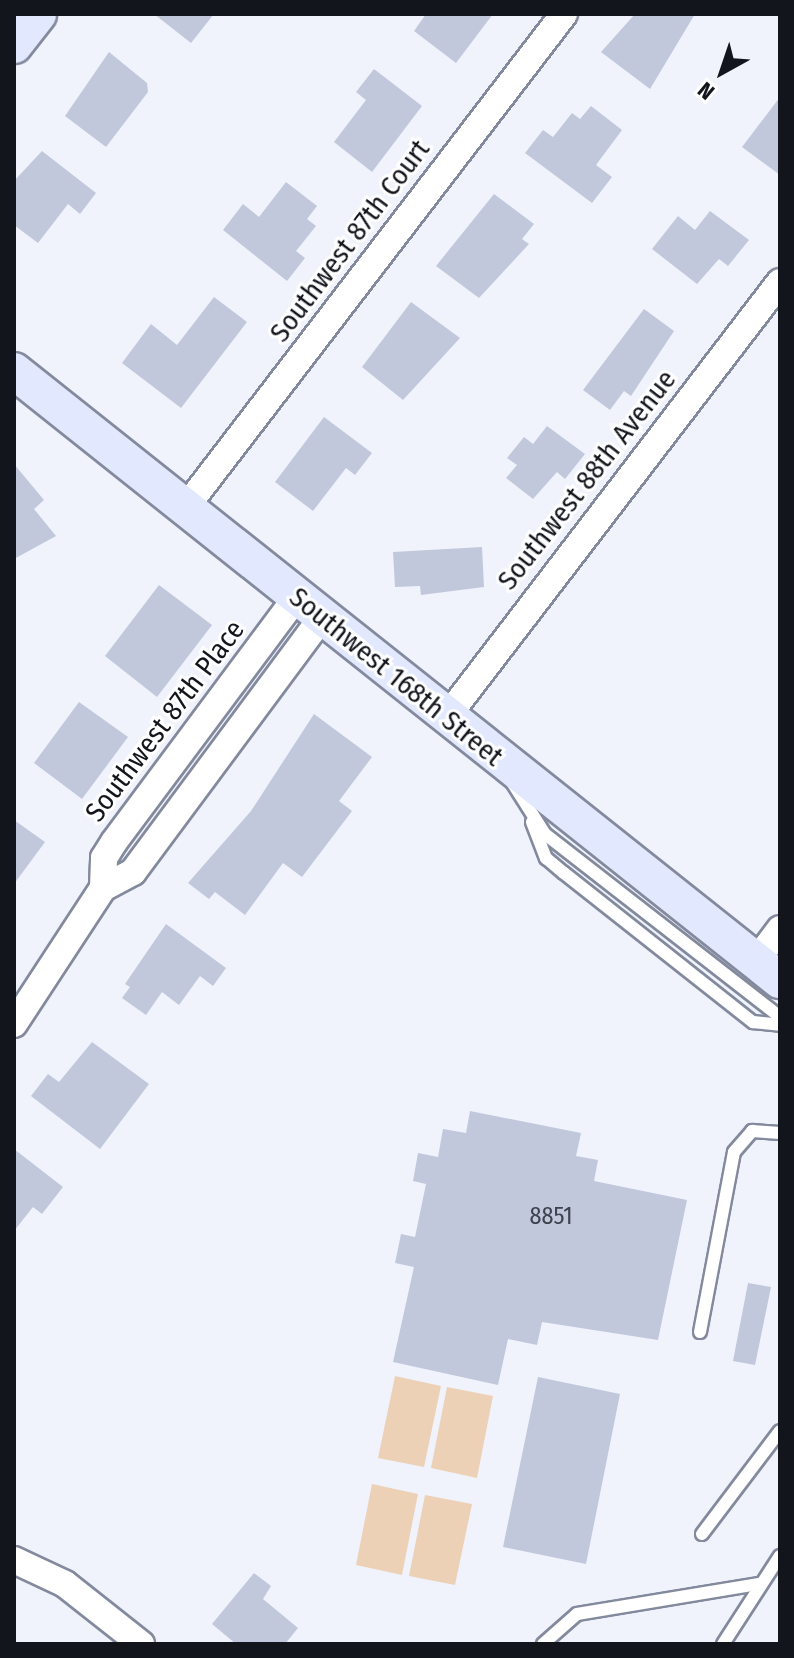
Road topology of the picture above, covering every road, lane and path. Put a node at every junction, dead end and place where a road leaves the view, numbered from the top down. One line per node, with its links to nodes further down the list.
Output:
1 (38, 14): 3 (street)
2 (564, 14): 6 (street, Southwest 87th Court)
3 (14, 45)
4 (780, 282): 8 (street, Southwest 88th Avenue)
5 (14, 371): 6 (street, Southwest 168th Street)
6 (186, 507): 7 (street, Southwest 168th Street)
7 (309, 609): 8 (street, Southwest 168th Street); 14 (street, Southwest 87th Place)
8 (446, 718): 9 (street, Southwest 168th Street)
9 (501, 762): 10 (lane); 12 (street, Southwest 168th Street)
10 (530, 816): 13 (lane); 15 (lane)
11 (780, 929): 12 (street)
12 (768, 971)
13 (780, 1017)
14 (14, 1024)
15 (780, 1025)
16 (780, 1133): 17 (lane)
17 (700, 1332)
18 (780, 1431): 19 (lane)
19 (702, 1534)
20 (780, 1556): 22 (lane)
21 (14, 1560): 23 (street)
22 (758, 1584): 24 (lane); 25 (lane)
23 (141, 1644)
24 (543, 1644)
25 (723, 1644)

